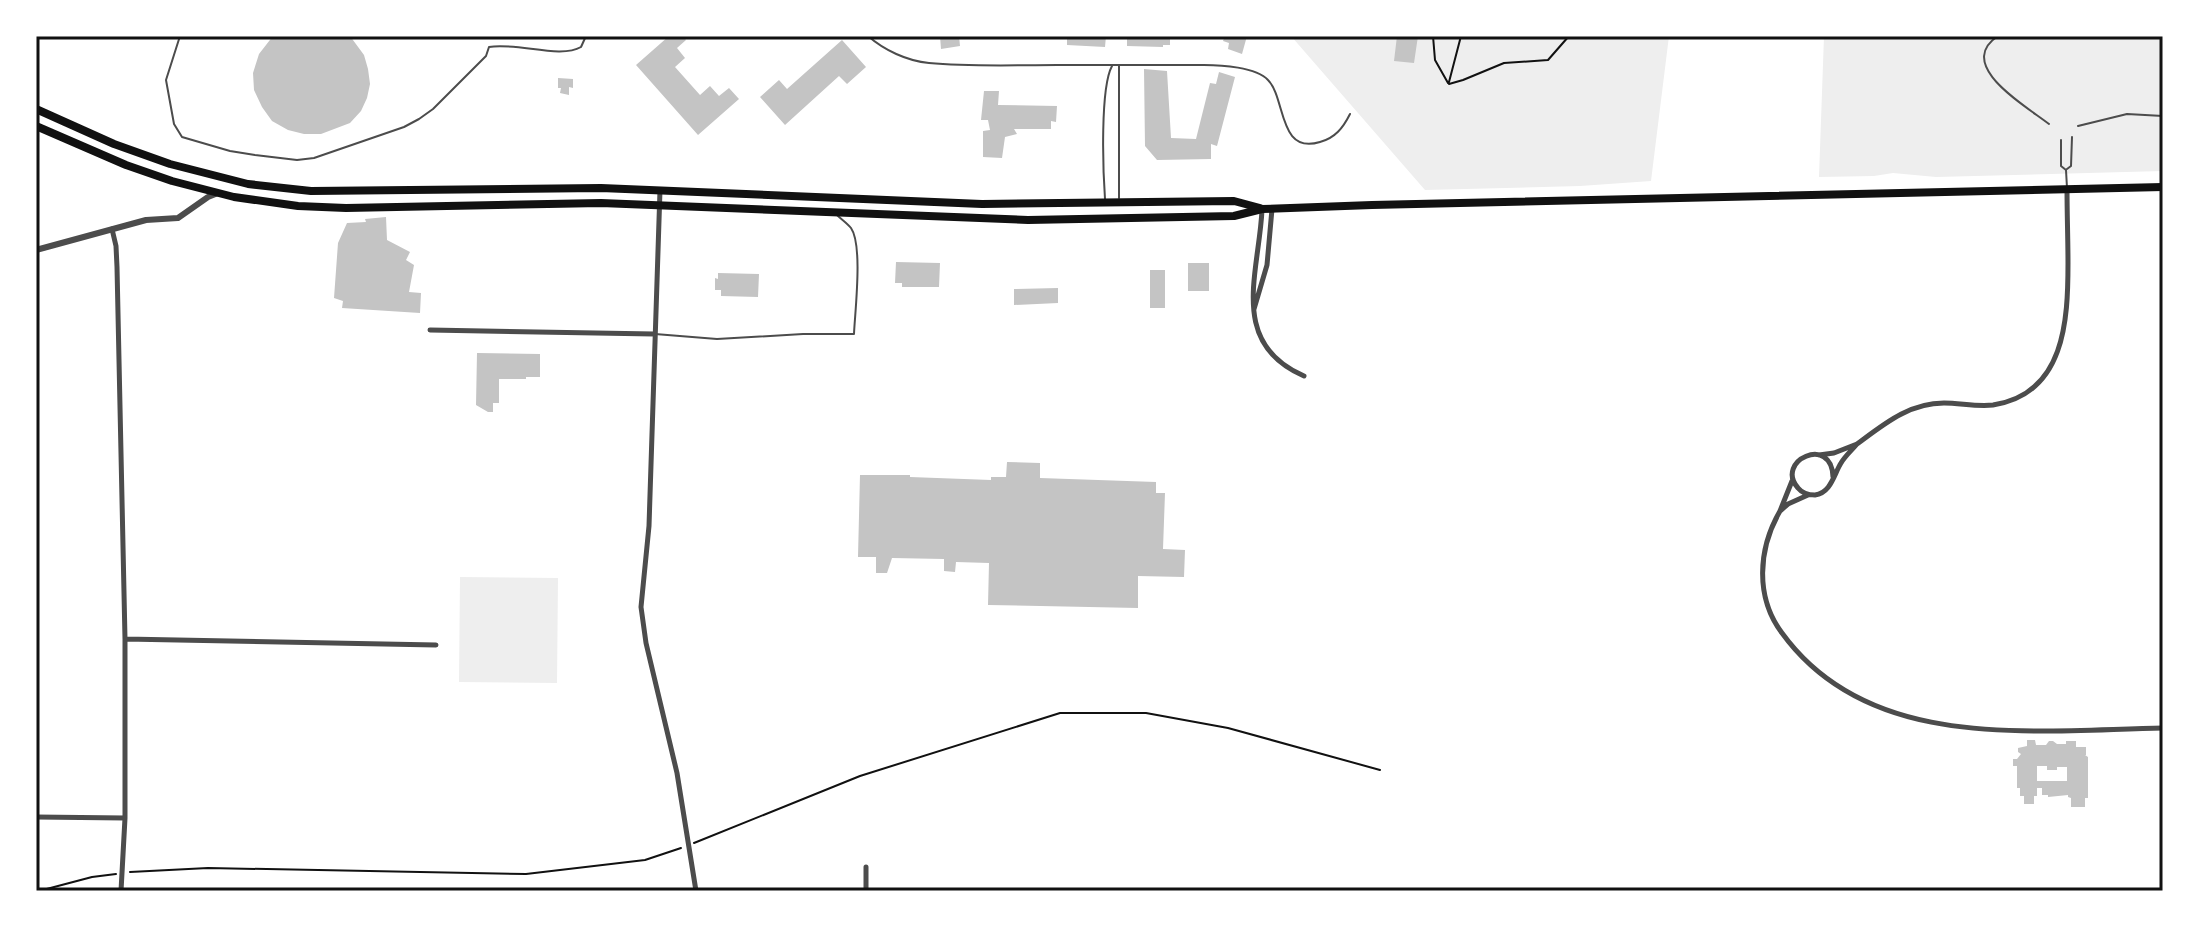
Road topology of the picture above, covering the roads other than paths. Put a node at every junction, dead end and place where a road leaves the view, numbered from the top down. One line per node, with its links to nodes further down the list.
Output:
1 (180, 36): 4 (lane)
2 (868, 36): 5 (lane)
3 (1998, 36): 10 (lane)
4 (586, 38)
5 (1113, 65): 6 (lane); 21 (lane)
6 (1119, 65): 8 (lane); 20 (lane)
7 (36, 109): 17 (highway)
8 (1350, 114)
9 (2163, 116): 12 (lane)
10 (2049, 124)
11 (36, 126): 19 (highway)
12 (2078, 126)
13 (2072, 137): 15 (lane)
14 (2061, 140): 15 (lane)
15 (2066, 170): 18 (lane)
16 (2163, 187): 18 (highway)
17 (660, 189): 21 (highway); 22 (street)
18 (2067, 189): 23 (highway); 31 (street)
19 (218, 193): 22 (highway); 25 (street)
20 (1119, 203): 21 (highway); 23 (highway)
21 (1105, 204)
22 (659, 205): 24 (highway); 29 (street)
23 (1267, 208): 24 (highway); 27 (street); 27 (street)
24 (834, 213): 29 (lane)
25 (113, 228): 26 (street); 37 (street)
26 (36, 250)
27 (1253, 310): 30 (street)
28 (430, 330): 29 (street)
29 (654, 334): 44 (street)
30 (1304, 376)
31 (1857, 444): 32 (street); 34 (street)
32 (1819, 455): 33 (street); 34 (street)
33 (1793, 476): 35 (street); 36 (street)
34 (1833, 477): 35 (street)
35 (1809, 495): 36 (street)
36 (1780, 511): 39 (street)
37 (125, 639): 38 (street); 41 (street)
38 (436, 645)
39 (2163, 728)
40 (36, 817): 41 (street)
41 (125, 818): 43 (street)
42 (866, 867): 45 (street)
43 (121, 891)
44 (696, 891)
45 (866, 891)

